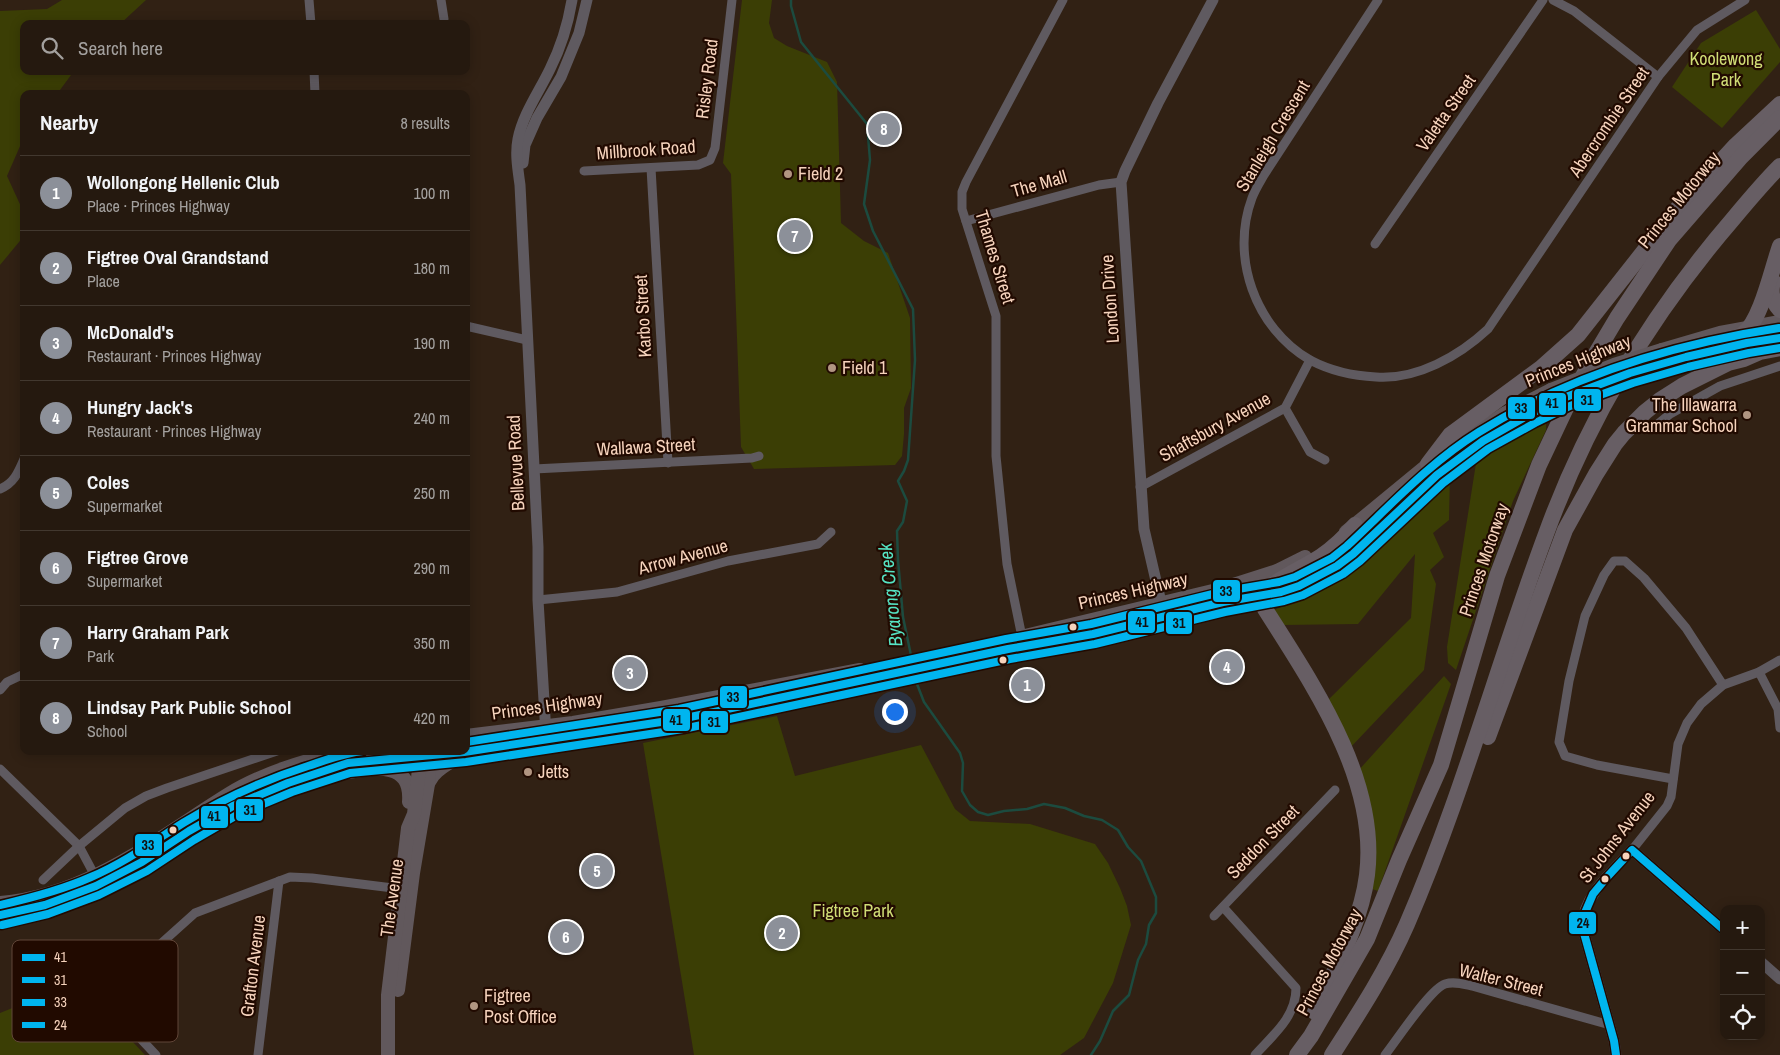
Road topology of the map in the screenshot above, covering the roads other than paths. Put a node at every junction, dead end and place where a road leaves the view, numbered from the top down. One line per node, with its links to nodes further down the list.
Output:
1 (310, 0): 13 (street)
2 (441, 0): 12 (street)
3 (572, 0): 24 (street, Bellevue Road)
4 (586, 0): 24 (street, Bellevue Road)
5 (732, 0): 19 (street, Risley Road)
6 (1063, 0): 25 (street, Thames Street)
7 (1213, 0): 23 (street, London Drive)
8 (1378, 0): 38 (street, Stanleigh Crescent)
9 (1543, 0): 26 (street, Valetta Street)
10 (1553, 0): 15 (street)
11 (1745, 0): 15 (street, Abercrombie Street)
12 (444, 19)
13 (311, 20)
14 (314, 75): 16 (street)
15 (1658, 78): 29 (street, Abercrombie Street)
16 (315, 90)
17 (1780, 104): 45 (highway)
18 (1780, 118): 99 (highway, Princes Motorway)
19 (710, 160): 21 (street, Millbrook Road)
20 (1780, 166): 88 (highway)
21 (651, 168): 22 (street, Millbrook Road); 44 (street, Karbo Street)
22 (584, 171)
23 (1121, 182): 25 (street, The Mall); 48 (street, London Drive)
24 (520, 185): 35 (street, Bellevue Road)
25 (966, 221): 55 (street, Thames Street)
26 (1375, 244)
27 (1780, 246): 32 (highway)
28 (1780, 257): 30 (highway)
29 (1521, 281): 38 (street, Stanleigh Crescent)
30 (1780, 310)
31 (1780, 322): 32 (main road, Princes Highway)
32 (1751, 326): 37 (highway); 45 (main road, Princes Highway, bridge)
33 (470, 327): 35 (street)
34 (1780, 338): 37 (main road, Princes Highway)
35 (527, 340): 47 (street, Bellevue Road)
36 (1780, 348): 88 (highway)
37 (1686, 357): 52 (main road, Princes Highway, bridge)
38 (1310, 360): 40 (street, Shaftsbury Avenue)
39 (1780, 366): 41 (street)
40 (1285, 408): 43 (street); 48 (street, Shaftsbury Avenue)
41 (1653, 428)
42 (759, 456): 44 (street, Wallawa Street)
43 (1325, 460)
44 (668, 462): 47 (street, Wallawa Street)
45 (1428, 464): 50 (main road, Princes Highway)
46 (20, 468): 49 (street)
47 (534, 468): 53 (street, Bellevue Road)
48 (1140, 486): 54 (street, London Drive)
49 (0, 489)
50 (1355, 525): 52 (highway); 54 (main road, Princes Highway)
51 (831, 532): 53 (street, Arrow Avenue)
52 (1260, 596): 54 (main road, Princes Highway); 99 (highway)
53 (538, 600): 63 (street, Bellevue Road)
54 (1163, 610): 55 (main road, Princes Highway); 57 (main road, Princes Highway)
55 (1022, 637): 57 (main road, Princes Highway)
56 (1780, 660): 58 (street, St Johns Avenue)
57 (923, 662): 63 (main road, Princes Highway)
58 (1759, 672): 60 (street, St Johns Avenue); 62 (street)
59 (20, 676): 61 (street)
60 (1723, 685): 73 (street, St Johns Avenue); 73 (street)
61 (0, 690)
62 (1780, 728)
63 (546, 733): 64 (main road, Princes Highway); 65 (main road, Princes Highway)
64 (470, 736)
65 (470, 751)
66 (264, 755): 78 (street)
67 (330, 755): 80 (main road)
68 (410, 755): 74 (main road, Princes Highway)
69 (425, 755): 75 (main road, The Avenue)
70 (425, 755): 77 (main road, The Avenue)
71 (461, 755): 75 (main road)
72 (0, 769): 78 (street)
73 (1673, 779): 79 (street, St Johns Avenue)
74 (288, 783): 77 (main road); 86 (main road, Princes Highway)
75 (428, 784): 95 (main road, The Avenue)
76 (1335, 790): 85 (street, Seddon Street)
77 (408, 828): 83 (main road, The Avenue)
78 (79, 846): 80 (street); 81 (street)
79 (1632, 850): 89 (street); 93 (street, St Johns Avenue)
80 (95, 876): 84 (main road)
81 (43, 880)
82 (280, 882): 83 (street); 90 (street); 97 (street, Grafton Avenue)
83 (400, 889): 95 (main road, The Avenue)
84 (0, 903)
85 (1223, 907): 87 (street, Seddon Street); 98 (street)
86 (0, 915)
87 (1214, 916)
88 (1407, 924): 100 (highway)
89 (1720, 927)
90 (165, 940)
91 (1765, 966): 92 (street)
92 (1780, 979)
93 (1610, 1025): 101 (street, Walter Street); 102 (street, St Johns Avenue)
94 (144, 1042): 96 (street)
95 (388, 1052)
96 (156, 1055)
97 (258, 1055)
98 (1255, 1055)
99 (1296, 1055)
100 (1332, 1055)
101 (1386, 1055)
102 (1616, 1055)

